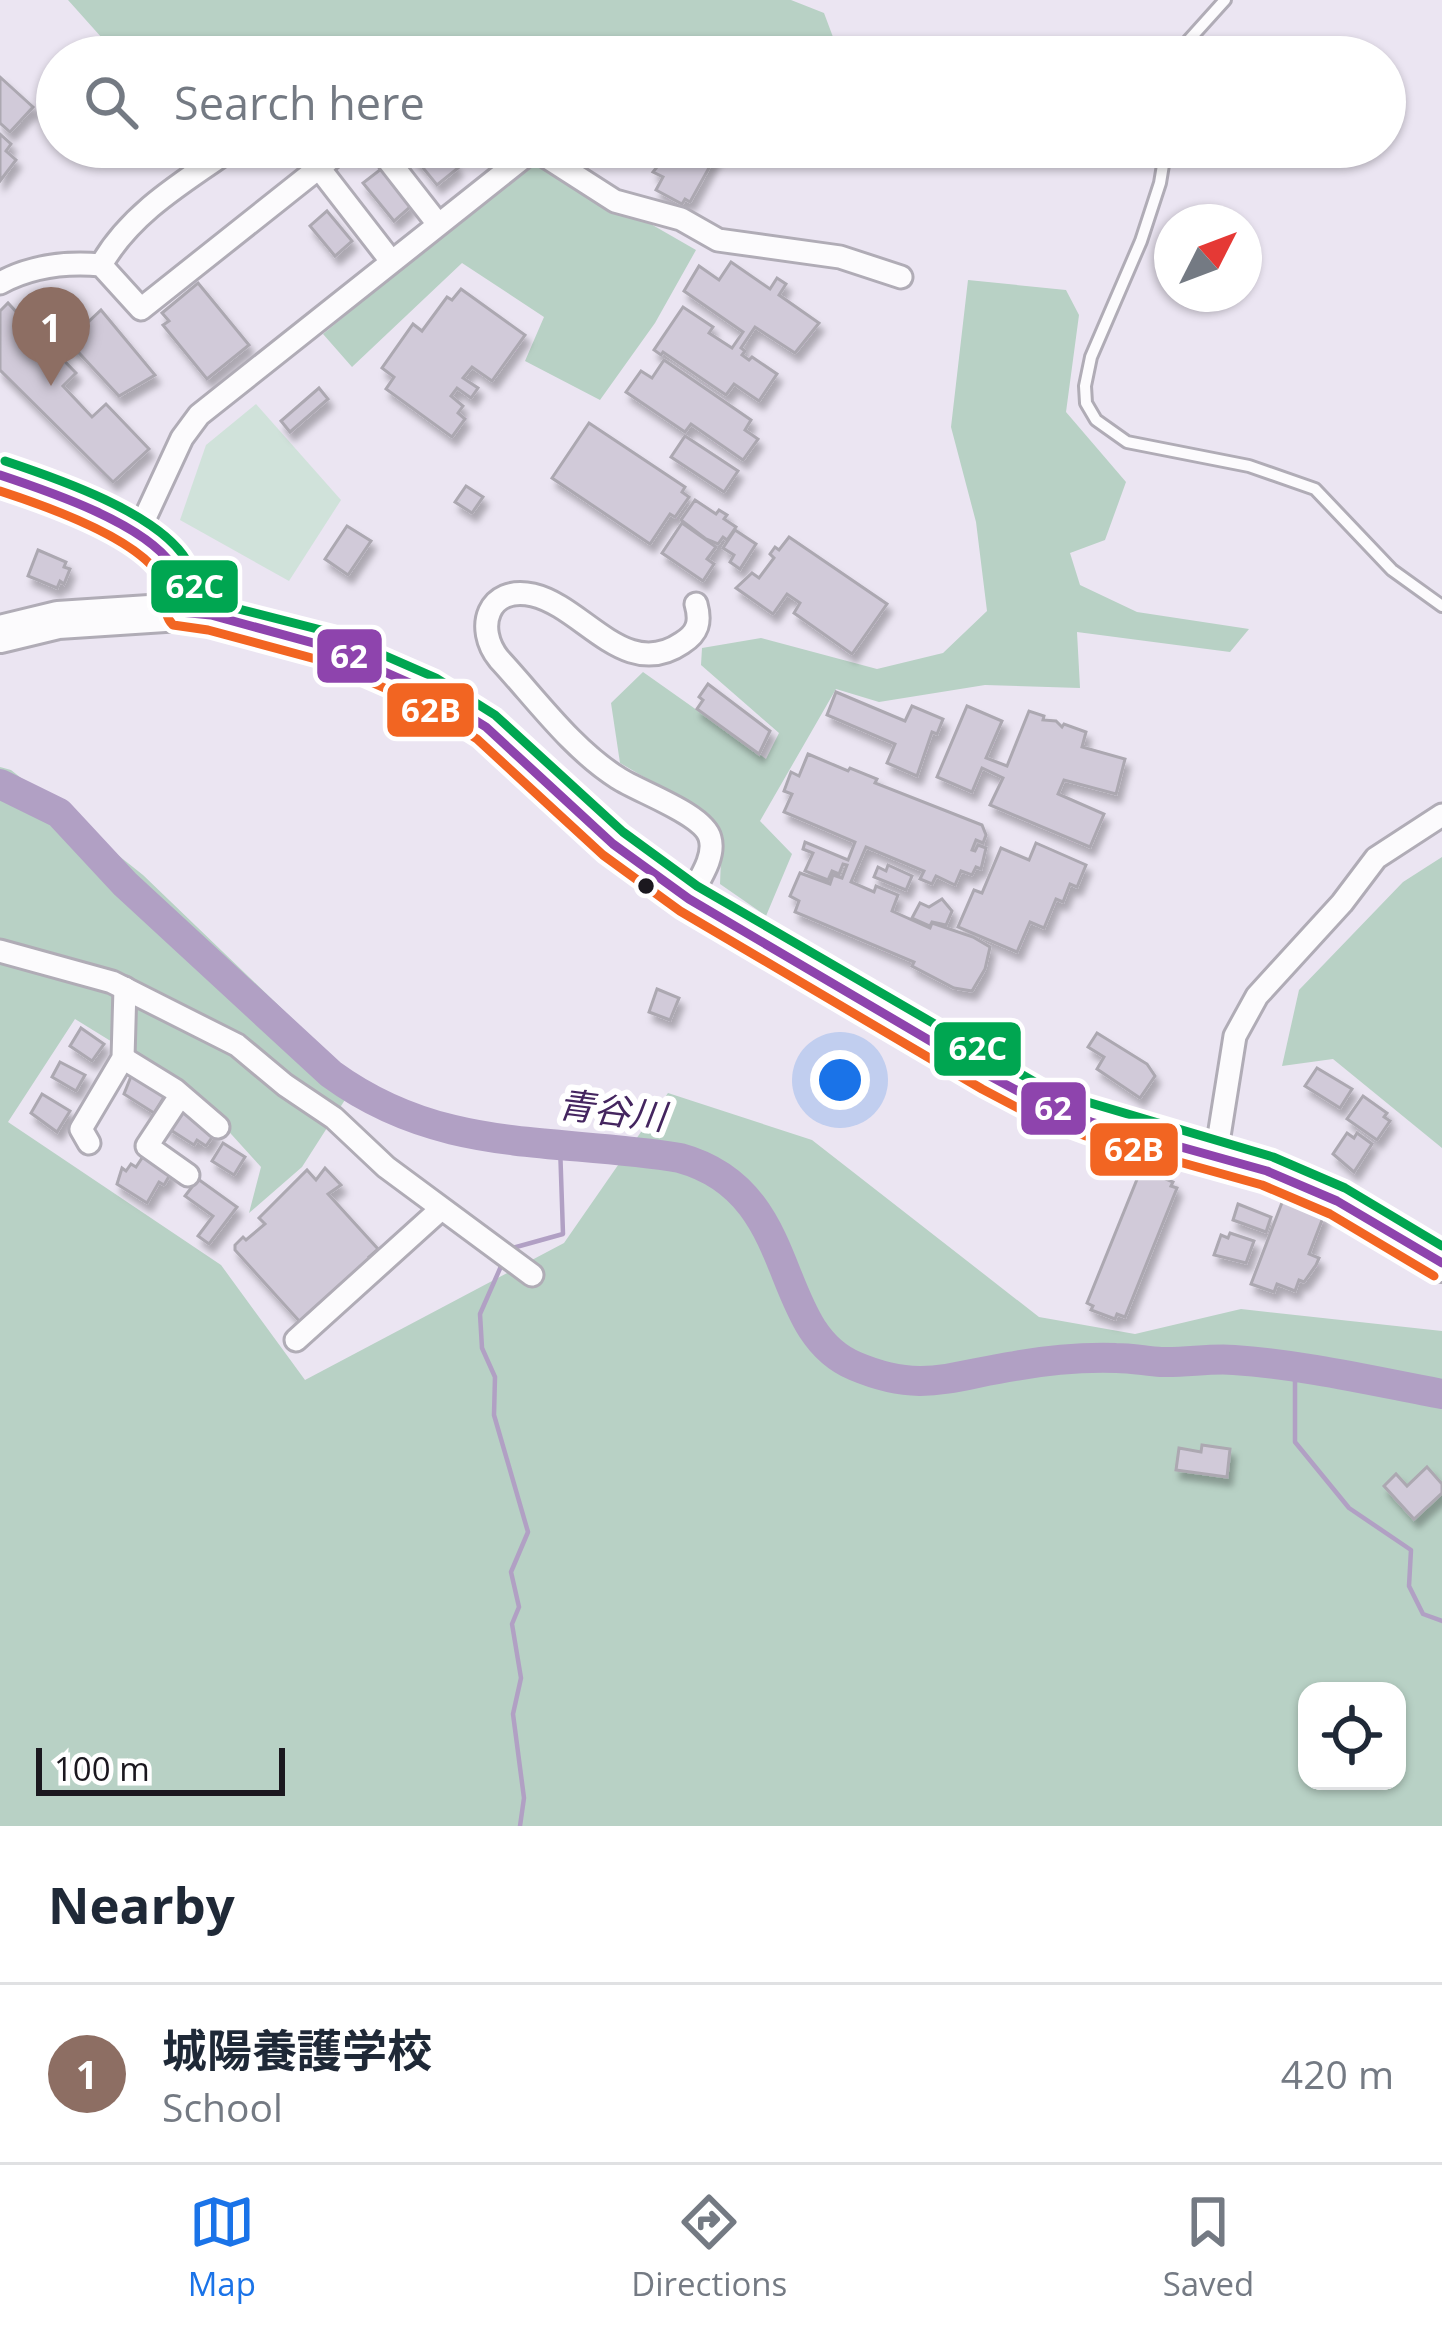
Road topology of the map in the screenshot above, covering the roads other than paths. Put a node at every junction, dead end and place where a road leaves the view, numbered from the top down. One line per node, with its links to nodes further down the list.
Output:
1 (1225, 0): 2 (lane)
2 (1193, 36)
3 (204, 168): 12 (street)
4 (318, 168): 12 (street)
5 (320, 168): 11 (street)
6 (394, 168): 10 (street)
7 (510, 168): 10 (street)
8 (564, 168): 13 (street)
9 (1163, 168): 18 (lane)
10 (438, 224): 11 (street)
11 (391, 261): 16 (street)
12 (100, 265): 14 (street)
13 (901, 277)
14 (0, 283)
15 (0, 475): 16 (street)
16 (137, 535): 19 (street)
17 (697, 604): 22 (street)
18 (1442, 606)
19 (180, 612): 20 (highway); 22 (highway)
20 (0, 634)
21 (1442, 815): 29 (street)
22 (689, 898): 29 (highway)
23 (0, 951): 24 (street)
24 (125, 988): 25 (street); 31 (street)
25 (123, 1058): 26 (street); 28 (street)
26 (180, 1096): 27 (street); 30 (street)
27 (218, 1127)
28 (89, 1143)
29 (1216, 1155): 32 (highway)
30 (188, 1175)
31 (441, 1209): 33 (street); 34 (street)
32 (1442, 1263)
33 (532, 1275)
34 (296, 1340)

